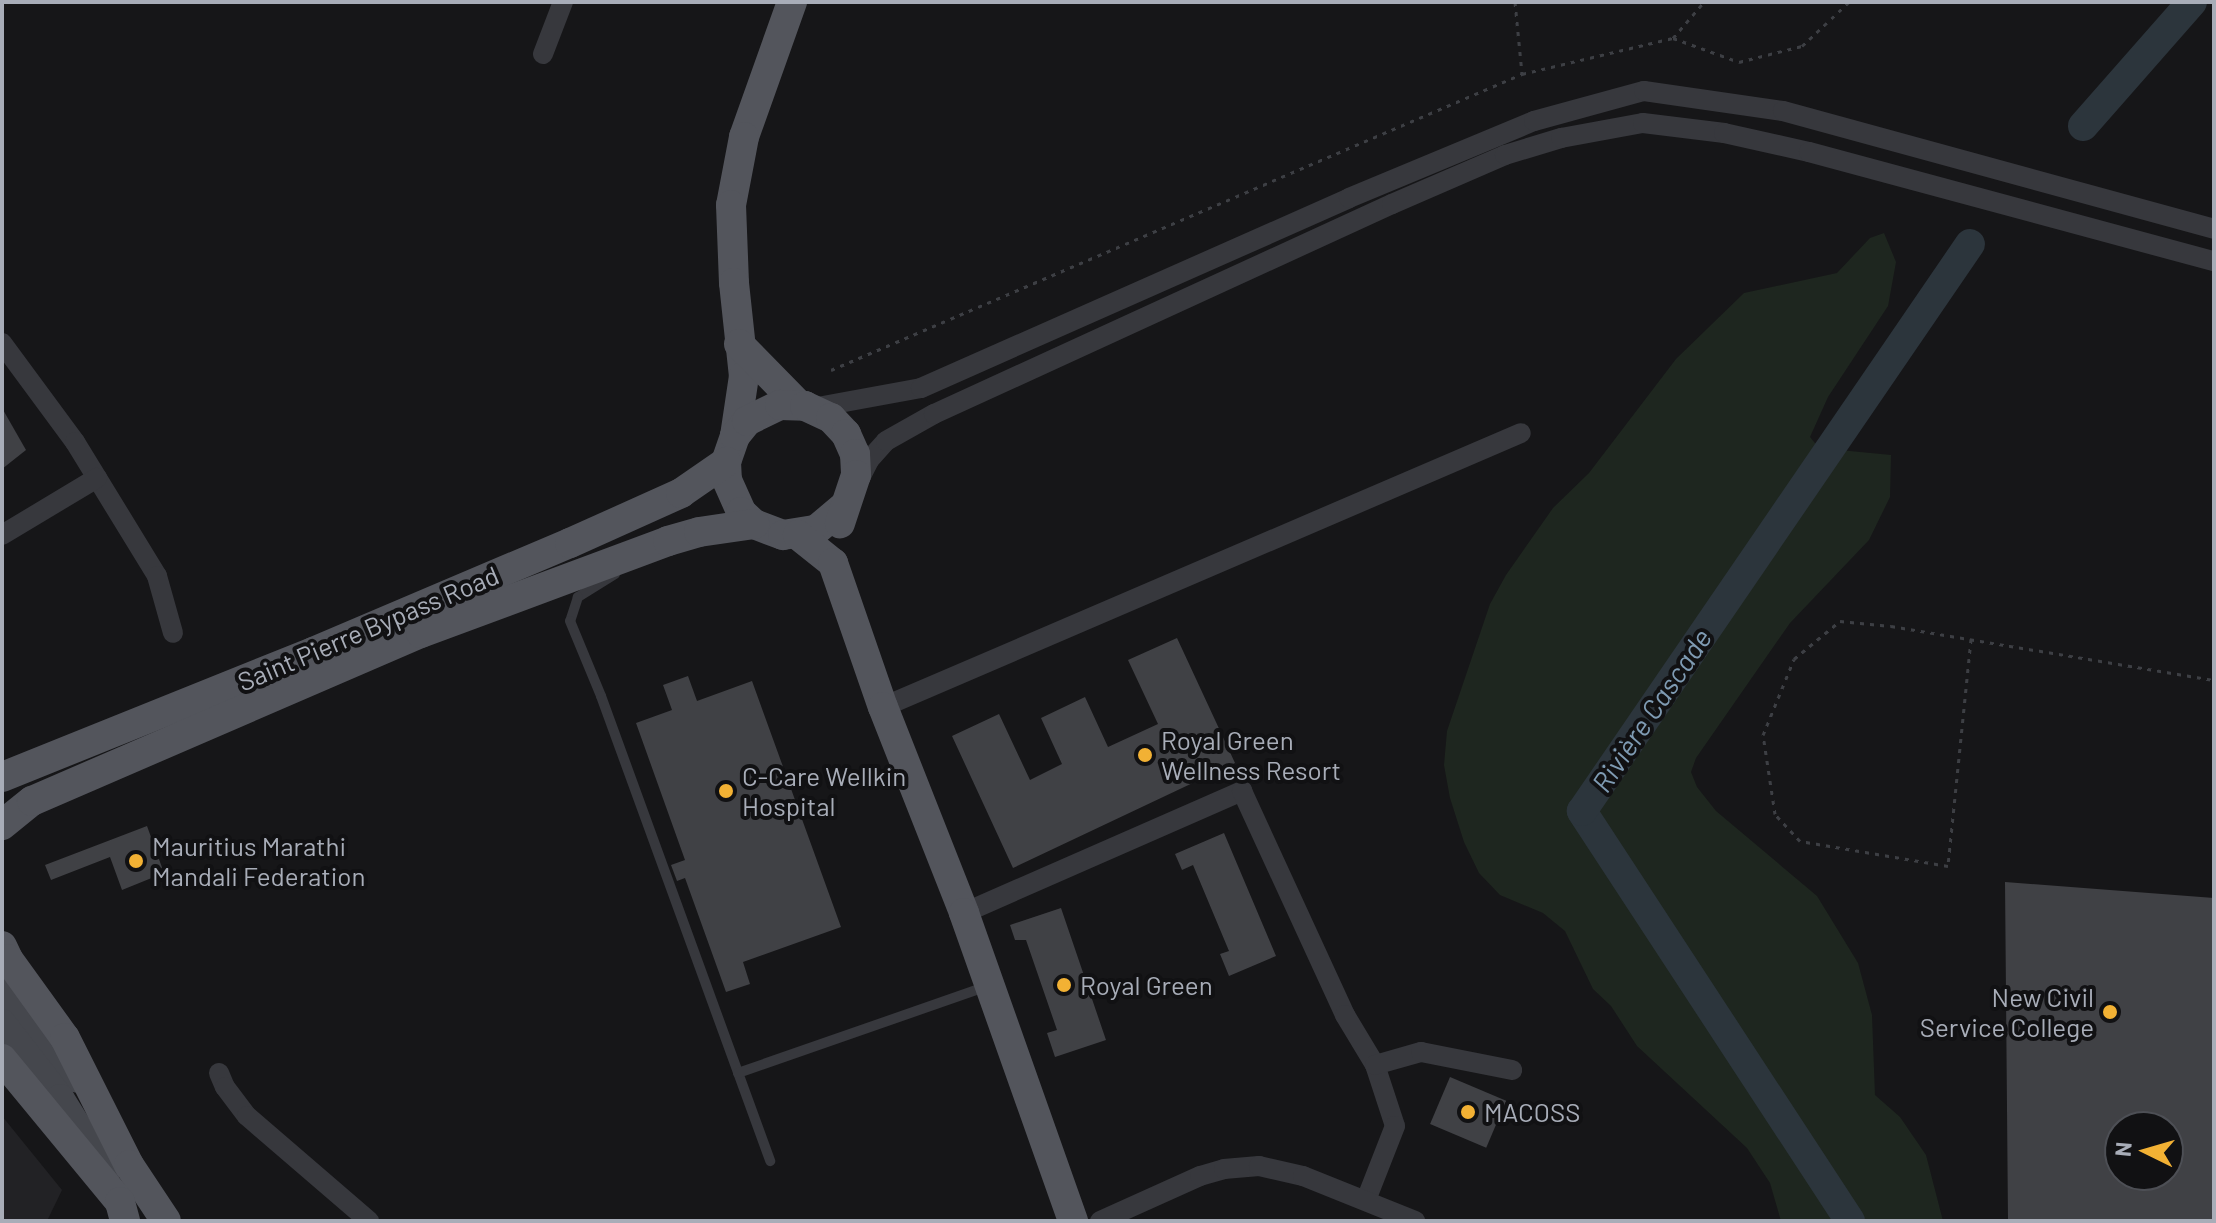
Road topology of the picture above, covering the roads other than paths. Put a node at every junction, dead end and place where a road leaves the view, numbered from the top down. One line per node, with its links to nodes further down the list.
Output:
1 (563, 2): 3 (street)
2 (792, 2): 7 (main road)
3 (543, 54)
4 (2214, 229): 8 (street)
5 (2214, 261): 12 (street)
6 (2, 343): 11 (street)
7 (739, 344): 8 (main road); 10 (main road)
8 (805, 406): 10 (main road); 12 (main road)
9 (1521, 433): 19 (street)
10 (731, 449): 13 (main road); 20 (main road, Saint Pierre Bypass Road)
11 (97, 478): 14 (street); 18 (street)
12 (848, 502): 15 (main road); 17 (main road)
13 (754, 524): 15 (main road); 16 (main road, Saint Pierre Bypass Road)
14 (2, 535)
15 (798, 535): 17 (main road)
16 (668, 541): 21 (main road, Saint Pierre Bypass Road); 31 (lane)
17 (833, 563): 19 (main road)
18 (173, 633)
19 (883, 707): 22 (main road)
20 (2, 777)
21 (2, 825)
22 (964, 913): 25 (main road); 28 (street)
23 (2, 946): 32 (main road)
24 (2, 986): 32 (main road)
25 (988, 986): 31 (lane); 38 (main road)
26 (2, 1023): 35 (main road)
27 (2, 1059): 35 (main road)
28 (1375, 1065): 29 (street); 34 (street)
29 (1512, 1070)
30 (219, 1073): 37 (street)
31 (738, 1073): 33 (lane)
32 (119, 1145): 36 (main road)
33 (770, 1161)
34 (1366, 1200): 39 (street); 40 (street)
35 (122, 1212)
36 (166, 1221)
37 (369, 1221)
38 (1073, 1221)
39 (1100, 1221)
40 (1415, 1221)

